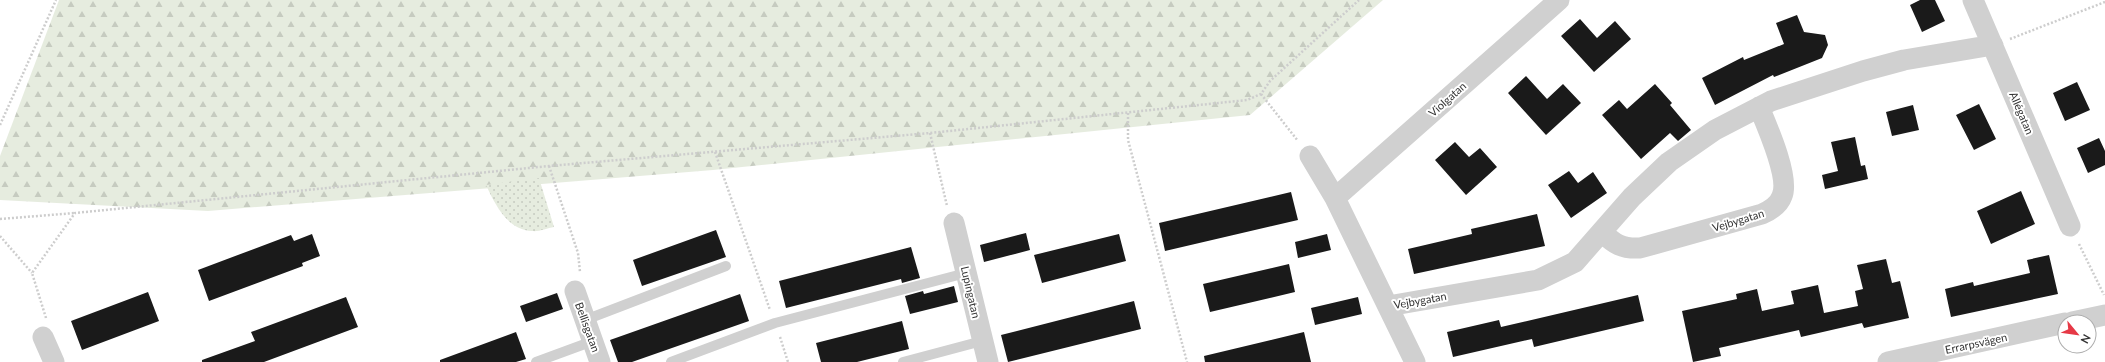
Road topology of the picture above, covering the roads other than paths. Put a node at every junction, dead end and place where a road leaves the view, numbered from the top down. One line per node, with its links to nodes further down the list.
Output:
1 (1559, 0): 6 (street, Violgatan)
2 (1973, 0): 3 (street, Allégatan)
3 (1993, 45): 4 (street, Vejbygatan); 8 (street, Allégatan)
4 (1759, 107): 9 (street, Vejbygatan); 9 (street, Vejbygatan)
5 (1310, 156): 6 (street)
6 (1335, 198): 13 (street)
7 (954, 223): 11 (street, Lupingatan)
8 (2070, 226)
9 (1602, 232): 13 (street, Vejbygatan)
10 (726, 266): 14 (lane)
11 (966, 273): 18 (street, Lupingatan); 22 (lane)
12 (575, 291): 14 (street, Bellisgatan)
13 (1388, 306): 25 (street)
14 (585, 320): 17 (street, Bellisgatan)
15 (2057, 325): 26 (street, Errarpsvägen)
16 (42, 337): 19 (street)
17 (593, 341): 20 (lane); 21 (street, Bellisgatan)
18 (982, 341): 23 (lane); 24 (street, Lupingatan)
19 (54, 362)
20 (536, 362)
21 (600, 362)
22 (671, 362)
23 (903, 362)
24 (988, 362)
25 (1415, 362)
26 (1888, 362)

